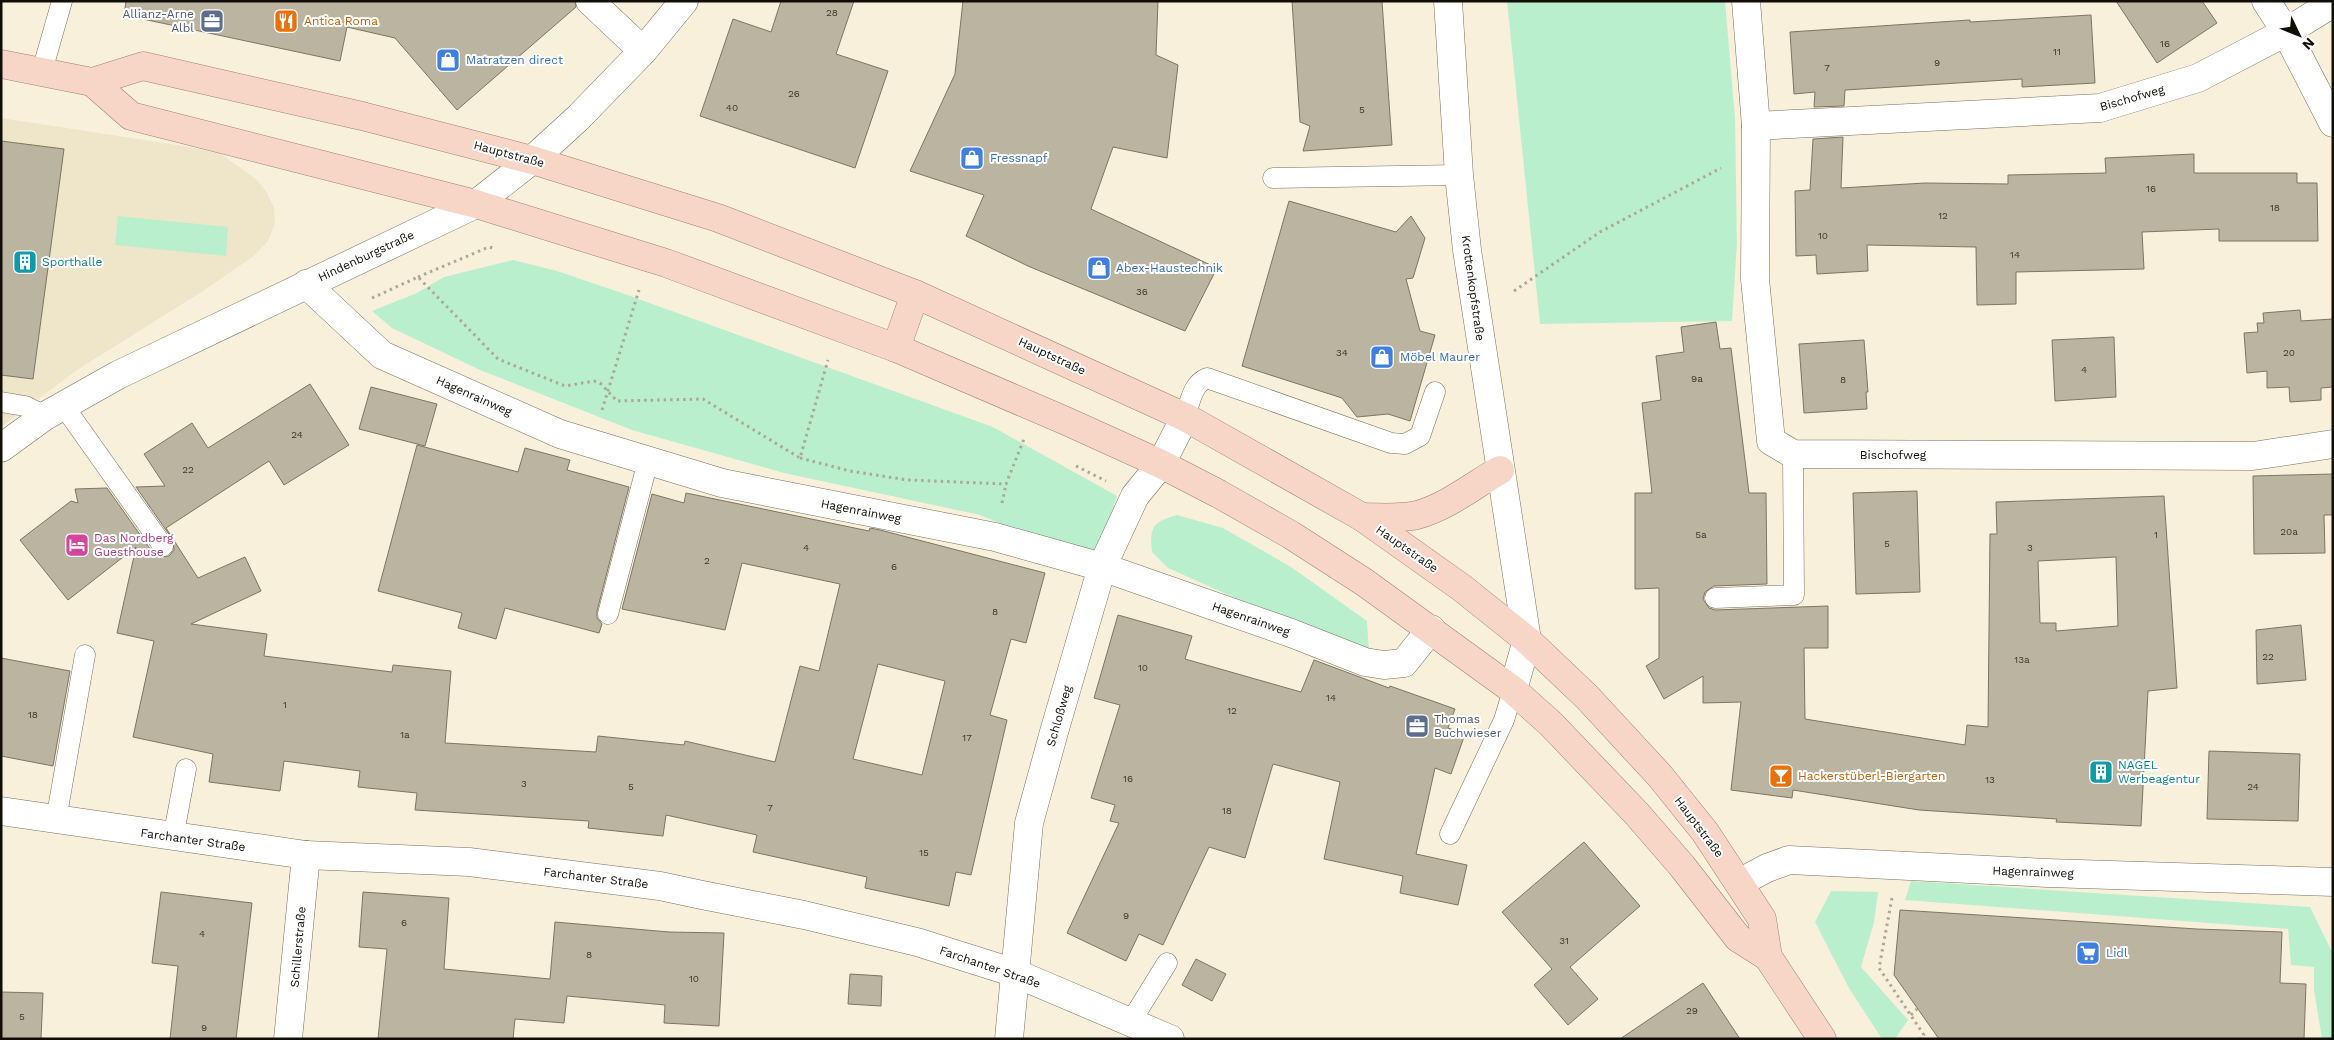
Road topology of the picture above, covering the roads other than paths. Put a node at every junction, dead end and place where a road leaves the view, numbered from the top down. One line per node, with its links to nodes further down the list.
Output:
1 (62, 1): 12 (lane)
2 (590, 1): 10 (street)
3 (684, 1): 10 (street, Hindenburgstraße)
4 (1448, 1): 17 (street, Krottenkopfstraße)
5 (1746, 1): 15 (street)
6 (2266, 1): 9 (street)
7 (2333, 3): 9 (street)
8 (2333, 22): 9 (street)
9 (2286, 32): 14 (street); 15 (street, Bischofweg)
10 (643, 51): 16 (street, Hindenburgstraße)
11 (1, 64): 12 (main road, Hauptstraße)
12 (42, 71): 13 (main road, Hauptstraße)
13 (92, 82): 16 (main road, Hauptstraße); 19 (main road, Hauptstraße)
14 (2333, 123)
15 (1755, 138): 29 (street)
16 (532, 160): 19 (street, Hindenburgstraße); 21 (main road, Hauptstraße)
17 (1459, 175): 18 (lane); 32 (street, Krottenkopfstraße)
18 (1273, 178)
19 (476, 204): 20 (street, Hindenburgstraße); 22 (main road, Hauptstraße)
20 (306, 284): 25 (street, Hindenburgstraße); 30 (street, Hagenrainweg)
21 (915, 294): 22 (main road); 26 (main road, Hauptstraße)
22 (896, 348): 31 (main road, Hauptstraße)
23 (1435, 392): 26 (lane)
24 (1, 402): 25 (lane)
25 (54, 410): 28 (street, Hindenburgstraße); 34 (lane)
26 (1185, 418): 31 (street, Schloßweg); 33 (main road, Hauptstraße)
27 (2333, 444): 29 (street, Bischofweg)
28 (1, 448)
29 (1793, 454): 36 (lane)
30 (648, 461): 35 (street, Hagenrainweg); 37 (lane)
31 (1161, 464): 35 (street, Schloßweg); 38 (main road, Hauptstraße)
32 (1500, 470): 33 (main road); 39 (street, Krottenkopfstraße)
33 (1362, 517): 39 (main road, Hauptstraße)
34 (163, 546)
35 (1102, 567): 38 (street, Hagenrainweg); 52 (street, Schloßweg)
36 (1715, 598)
37 (608, 614)
38 (1431, 629): 41 (main road, Hauptstraße)
39 (1527, 640): 41 (street, Krottenkopfstraße); 49 (main road, Hauptstraße)
40 (85, 655): 44 (lane)
41 (1513, 690): 45 (lane); 50 (main road, Hauptstraße)
42 (186, 769): 46 (lane)
43 (1, 811): 44 (street, Farchanter Straße)
44 (56, 820): 46 (street, Farchanter Straße)
45 (1450, 834)
46 (173, 838): 47 (street, Farchanter Straße)
47 (306, 855): 52 (street, Farchanter Straße); 54 (street, Schillerstraße)
48 (2333, 882): 49 (street, Hagenrainweg)
49 (1739, 883): 50 (main road, Hauptstraße)
50 (1768, 957): 57 (main road, Hauptstraße)
51 (1167, 964): 53 (lane)
52 (1015, 973): 53 (street, Farchanter Straße); 55 (street, Schloßweg)
53 (1130, 1023): 56 (street, Farchanter Straße)
54 (288, 1039)
55 (1009, 1039)
56 (1170, 1039)
57 (1822, 1039)

